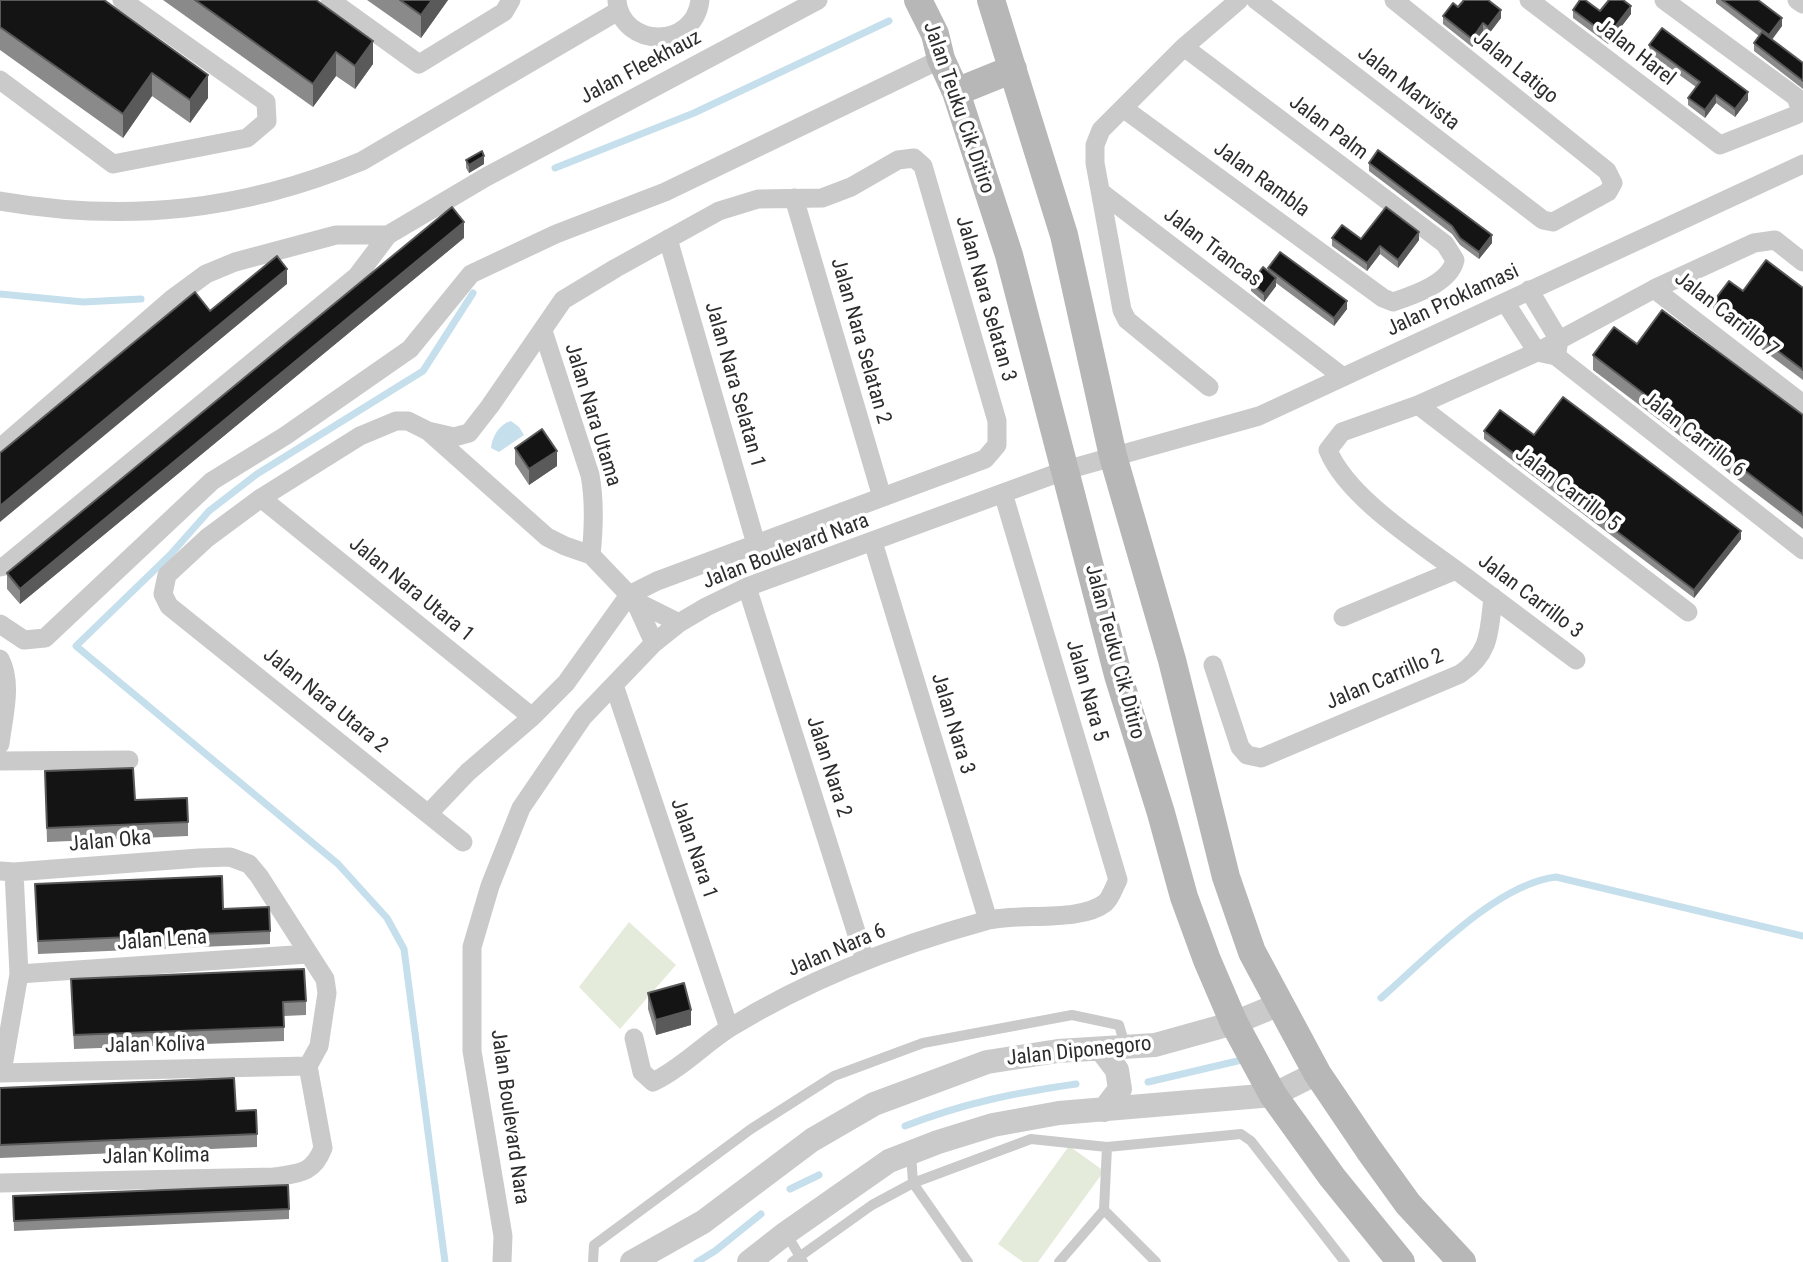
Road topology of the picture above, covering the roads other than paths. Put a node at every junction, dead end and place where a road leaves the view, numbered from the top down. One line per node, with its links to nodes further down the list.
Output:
1 (122, 0): 19 (street)
2 (330, 0): 3 (street)
3 (511, 0)
4 (700, 0): 15 (street)
5 (818, 0): 27 (street, Jalan Fleekhauz)
6 (918, 0): 17 (main road, Jalan Teuku Cik Ditiro)
7 (991, 0): 18 (main road)
8 (1239, 0): 16 (street)
9 (1256, 0): 23 (street, Jalan Marvista)
10 (1394, 0): 23 (street, Jalan Latigo)
11 (1529, 0): 12 (street, Jalan Harel)
12 (1664, 0)
13 (1797, 0): 14 (street)
14 (1803, 4)
15 (618, 6): 26 (street)
16 (1184, 47): 21 (street); 30 (street, Jalan Palm)
17 (941, 59): 20 (main road, Jalan Teuku Cik Ditiro); 59 (street)
18 (1013, 69): 20 (main road); 42 (main road)
19 (0, 80)
20 (956, 92): 43 (main road, Jalan Teuku Cik Ditiro)
21 (1123, 108): 24 (street); 30 (street, Jalan Rambla)
22 (1803, 164): 32 (street, Jalan Proklamasi)
23 (1607, 171)
24 (1102, 192): 36 (street, Jalan Trancas); 37 (street)
25 (794, 198): 28 (street); 45 (street, Jalan Nara Selatan 2); 45 (street, Jalan Nara Selatan 3)
26 (0, 201)
27 (388, 235): 41 (street); 51 (street)
28 (667, 239): 34 (street); 48 (street, Jalan Nara Selatan 1)
29 (1803, 262): 31 (street)
30 (1373, 289)
31 (1654, 289): 35 (street); 38 (street, Jalan Carrillo 7)
32 (1529, 290): 33 (street, Jalan Proklamasi); 35 (street)
33 (1505, 302): 35 (street); 36 (street, Jalan Proklamasi)
34 (543, 331): 40 (street); 50 (street, Jalan Nara Utama)
35 (1551, 349): 39 (street); 49 (street, Jalan Carrillo 6)
36 (1343, 377): 42 (street, Jalan Proklamasi)
37 (1209, 387)
38 (1803, 404)
39 (1418, 405): 52 (street, Jalan Carrillo 3); 56 (street, Jalan Carrillo 5)
40 (428, 431): 46 (street); 50 (street)
41 (0, 448)
42 (1114, 456): 43 (street, Jalan Proklamasi); 77 (main road)
43 (1066, 470): 44 (street, Jalan Boulevard Nara); 78 (main road, Jalan Teuku Cik Ditiro)
44 (1003, 493): 47 (street, Jalan Boulevard Nara); 72 (street, Jalan Nara 5)
45 (882, 497): 48 (street)
46 (261, 498): 65 (street, Jalan Nara Utara 1); 69 (street, Jalan Nara Utara 2)
47 (873, 542): 53 (street, Jalan Boulevard Nara); 73 (street, Jalan Nara 3)
48 (756, 544): 55 (street)
49 (1803, 550)
50 (592, 555): 55 (street)
51 (0, 567)
52 (1456, 570): 54 (street, Jalan Carrillo 3); 57 (street, Jalan Carrillo 3)
53 (747, 587): 58 (street, Jalan Boulevard Nara); 75 (street, Jalan Nara 2)
54 (1493, 597): 62 (street, Jalan Carrillo 3); 63 (street, Jalan Carrillo 2)
55 (632, 598): 58 (street); 60 (street); 65 (street)
56 (1688, 612)
57 (1343, 617)
58 (679, 623): 60 (street, Jalan Boulevard Nara)
59 (0, 624)
60 (654, 643): 64 (street, Jalan Boulevard Nara)
61 (0, 659): 66 (street)
62 (1576, 660)
63 (1213, 665)
64 (614, 685): 79 (street, Jalan Nara 1); 96 (street, Jalan Boulevard Nara)
65 (532, 718): 69 (street)
66 (0, 744)
67 (129, 760): 68 (street)
68 (0, 761)
69 (429, 813): 70 (street, Jalan Nara Utara 2)
70 (463, 842)
71 (7, 872): 74 (street, Jalan Oka); 76 (street)
72 (1107, 902): 73 (street, Jalan Nara 6)
73 (988, 920): 75 (street, Jalan Nara 6)
74 (308, 954): 76 (street, Jalan Lena); 83 (street)
75 (865, 960): 79 (street, Jalan Nara 6)
76 (19, 974): 84 (street)
77 (1280, 1004): 78 (street, Jalan Diponegoro); 85 (main road)
78 (1234, 1023): 81 (street, Jalan Diponegoro); 86 (main road, Jalan Teuku Cik Ditiro)
79 (729, 1028): 80 (street, Jalan Nara 6)
80 (634, 1038)
81 (1126, 1047): 82 (street, Jalan Diponegoro); 97 (lane)
82 (1101, 1049): 87 (street); 94 (street, Jalan Diponegoro)
83 (308, 1066): 84 (street, Jalan Koliva); 90 (street, Jalan Kolima)
84 (1, 1072)
85 (1317, 1073): 86 (street); 104 (main road)
86 (1273, 1095): 87 (street); 103 (main road, Jalan Teuku Cik Ditiro)
87 (1104, 1110): 89 (street)
88 (1107, 1147): 91 (lane); 92 (lane); 102 (lane)
89 (911, 1153): 91 (lane); 93 (street)
90 (0, 1183)
91 (913, 1183): 95 (lane); 99 (lane)
92 (1104, 1210): 100 (lane); 101 (lane)
93 (786, 1233): 95 (lane); 98 (street)
94 (644, 1259)
95 (798, 1260)
96 (502, 1262)
97 (593, 1262)
98 (749, 1262)
99 (968, 1262)
100 (1059, 1262)
101 (1156, 1262)
102 (1345, 1262)
103 (1401, 1262)
104 (1462, 1262)

